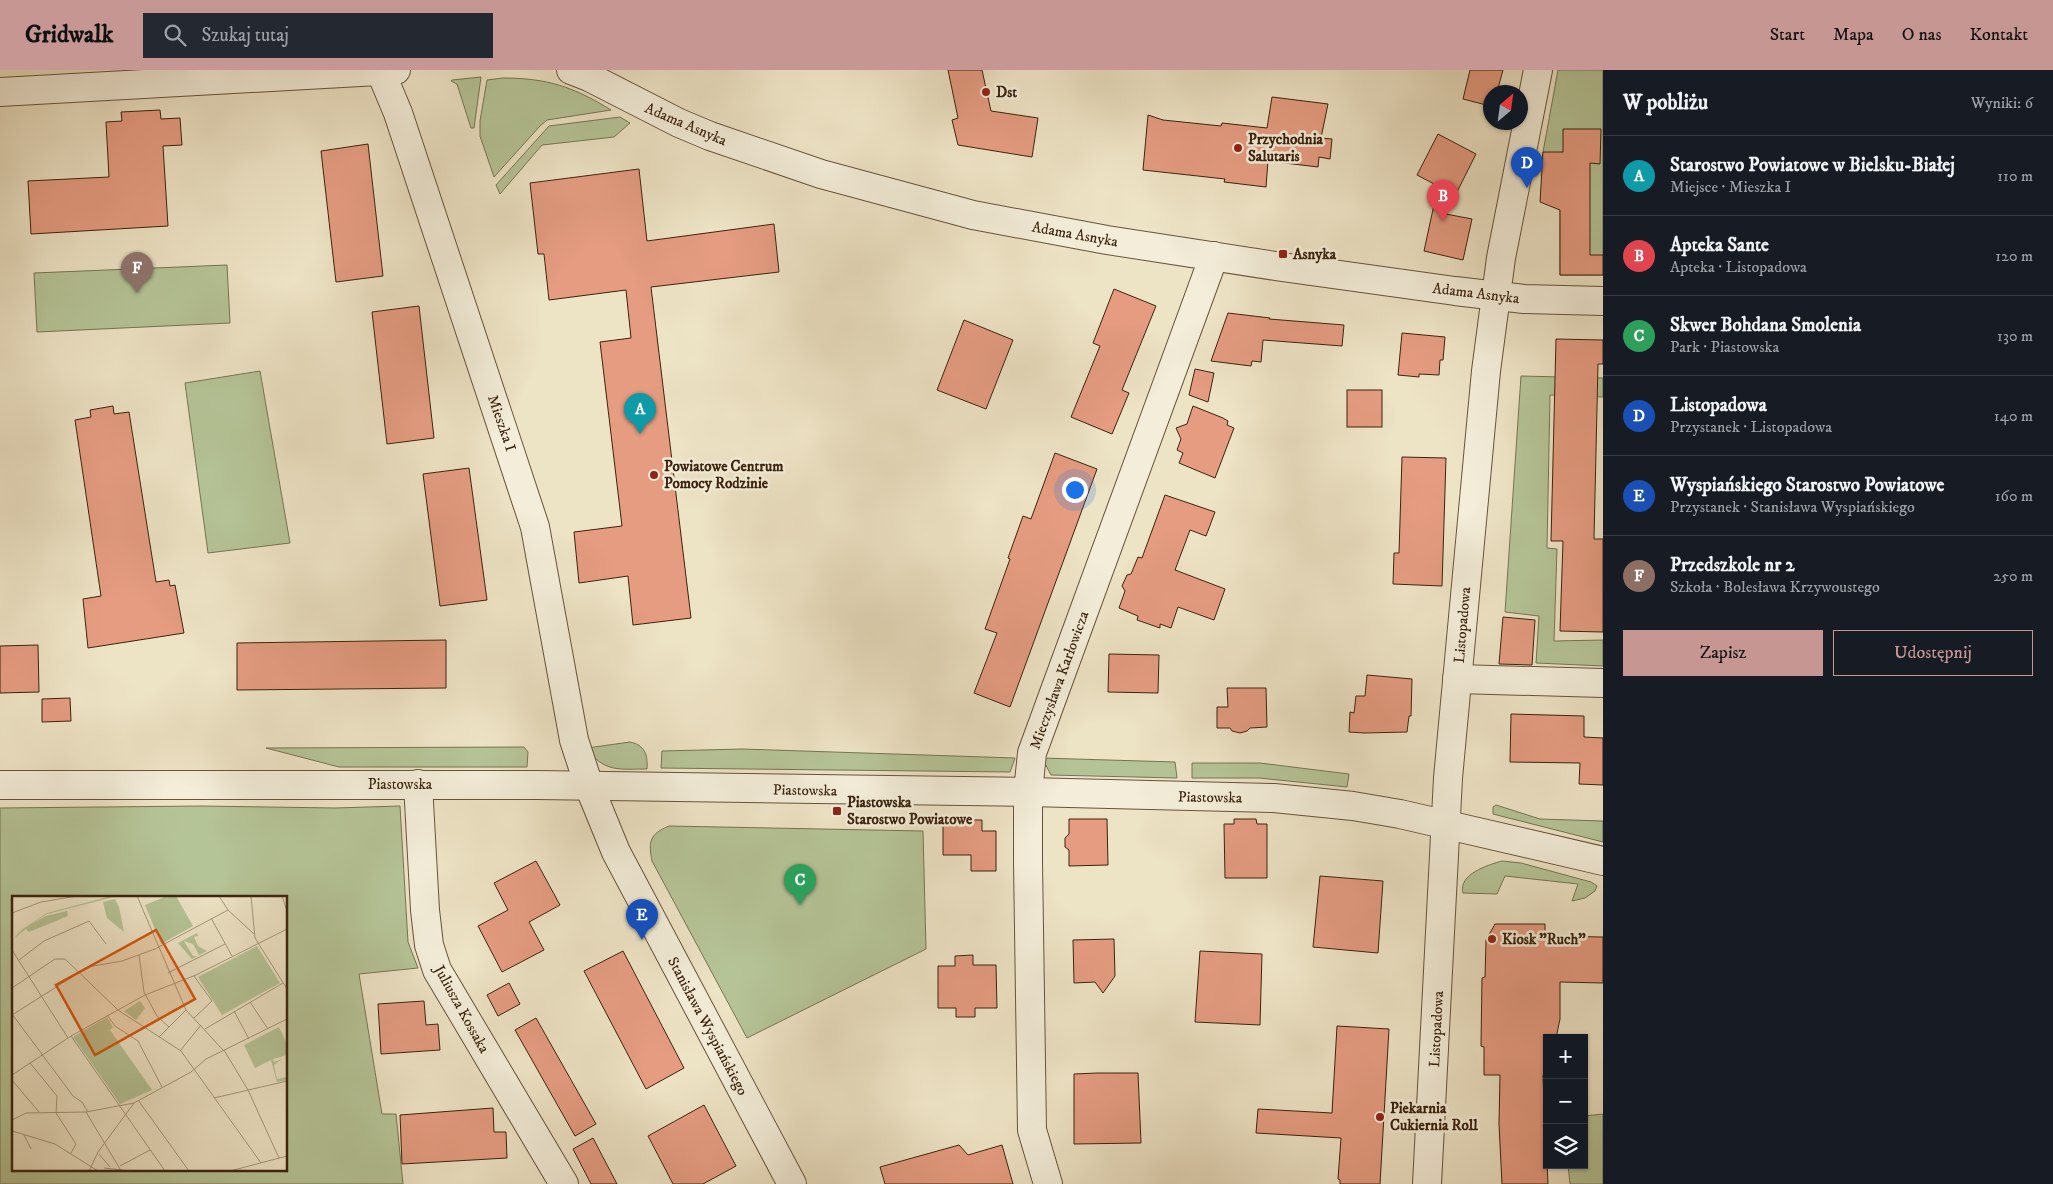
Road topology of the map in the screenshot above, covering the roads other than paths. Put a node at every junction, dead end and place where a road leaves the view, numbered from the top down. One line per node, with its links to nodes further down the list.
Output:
1 (386, 70): 4 (street); 12 (street, Mieszka I)
2 (571, 70): 5 (street, Adama Asnyka)
3 (1538, 70): 6 (street, Listopadowa)
4 (0, 92)
5 (1214, 256): 6 (street, Adama Asnyka); 13 (street, Mieczysława Karłowicza)
6 (1494, 296): 7 (street, Adama Asnyka); 8 (street, Listopadowa)
7 (1603, 301)
8 (1457, 679): 9 (street); 14 (street, Listopadowa)
9 (1603, 683)
10 (418, 784): 11 (street, Piastowska); 12 (street, Piastowska); 16 (street, Juliusza Kossaka)
11 (0, 785)
12 (589, 786): 13 (street, Piastowska); 17 (street, Stanisława Wyspiańskiego)
13 (1028, 792): 14 (street, Piastowska); 18 (street, Mieczysława Karłowicza)
14 (1446, 824): 15 (street, Piastowska); 19 (street, Listopadowa)
15 (1603, 861)
16 (564, 1184)
17 (792, 1184)
18 (1048, 1184)
19 (1427, 1184)

